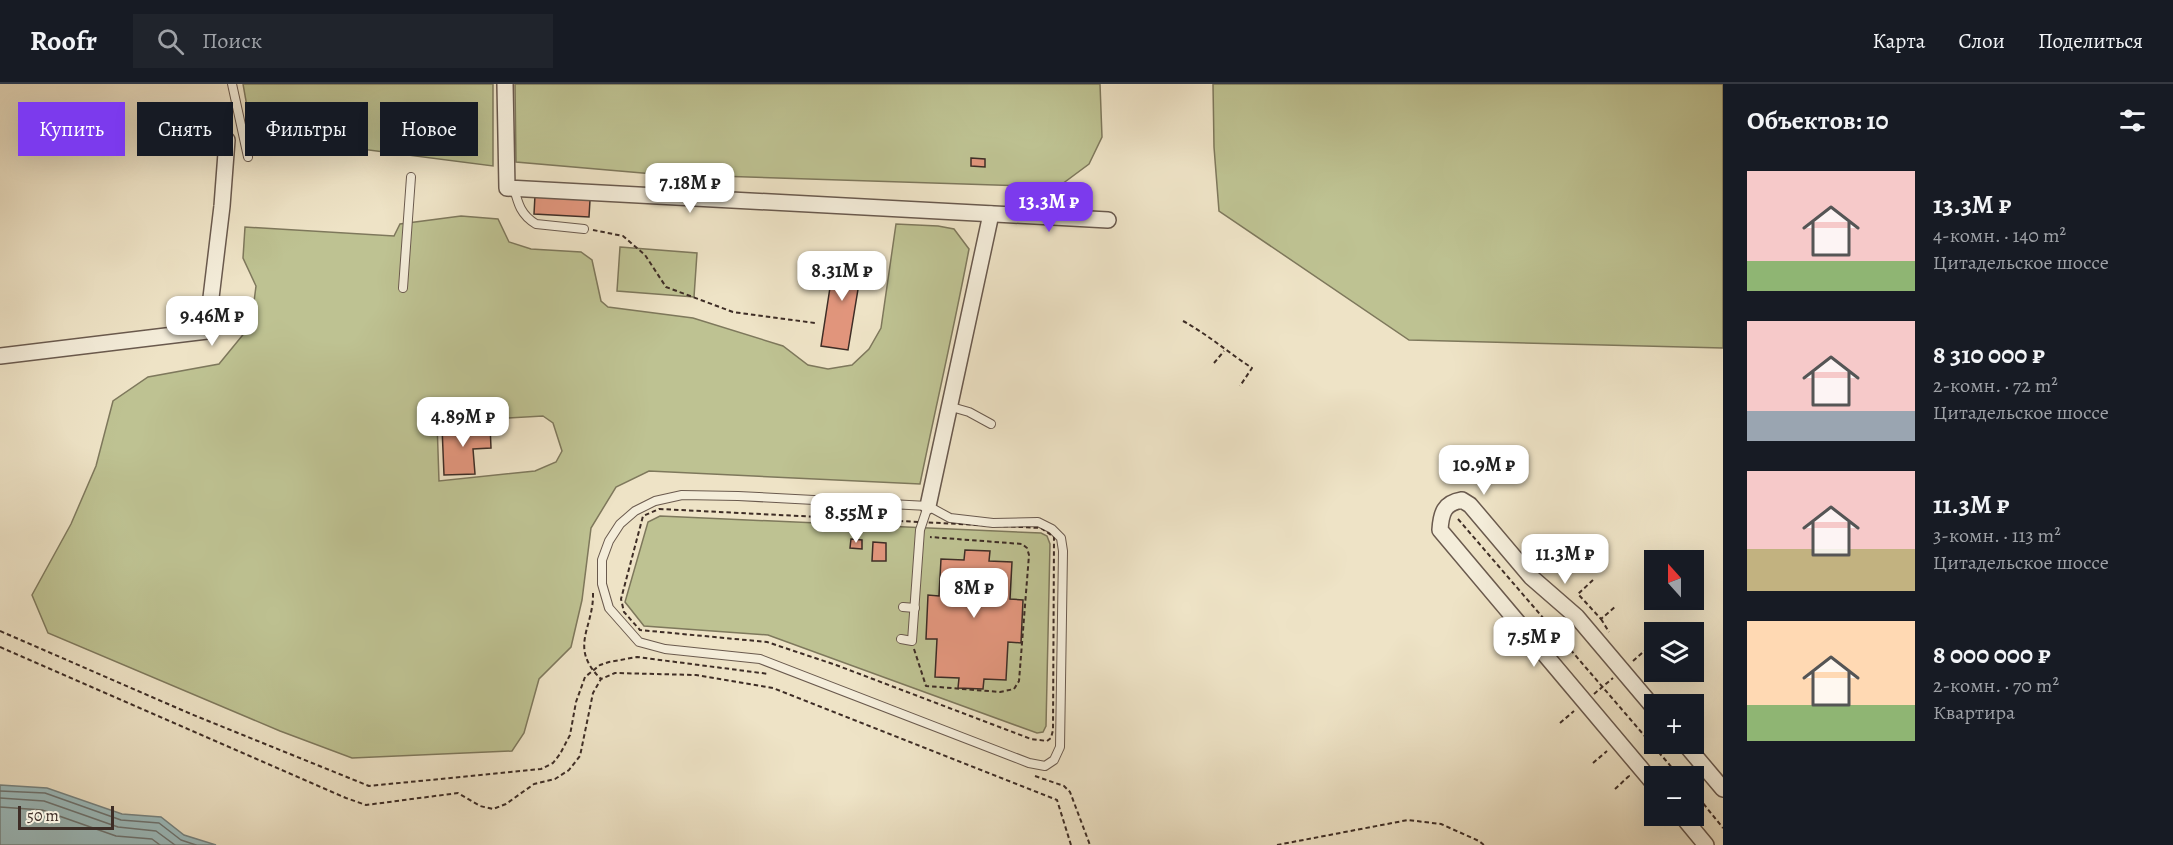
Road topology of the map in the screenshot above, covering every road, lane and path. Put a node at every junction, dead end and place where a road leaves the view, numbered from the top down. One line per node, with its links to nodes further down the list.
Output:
1 (232, 84): 4 (lane)
2 (505, 84): 6 (street)
3 (226, 156): 14 (street)
4 (248, 157)
5 (411, 177): 10 (lane)
6 (510, 188): 7 (street); 9 (lane)
7 (991, 214): 8 (street); 17 (street)
8 (1108, 220)
9 (584, 229): 12 (path)
10 (403, 288)
11 (1183, 321): 13 (path)
12 (815, 323)
13 (1224, 350): 15 (path); 16 (path)
14 (0, 356)
15 (1214, 363)
16 (1239, 386)
17 (948, 406): 18 (lane); 19 (street)
18 (992, 424)
19 (928, 507): 19 (lane); 21 (lane)
20 (1458, 519): 37 (path)
21 (923, 523): 21 (path); 22 (lane)
22 (920, 536): 27 (lane); 32 (path)
23 (1593, 580): 25 (path)
24 (593, 590): 34 (path)
25 (1616, 606)
26 (903, 607): 27 (lane)
27 (915, 608): 29 (lane)
28 (0, 631): 34 (path)
29 (901, 639)
30 (0, 647): 36 (path)
31 (1644, 651): 33 (path)
32 (914, 654)
33 (1622, 670): 37 (path); 38 (street); 39 (street)
34 (592, 671): 35 (path); 36 (path)
35 (772, 675)
36 (601, 679): 53 (path)
37 (1604, 686): 39 (path); 44 (path)
38 (1644, 696)
39 (1585, 702): 40 (path); 46 (street)
40 (1560, 723)
41 (1608, 751): 43 (path)
42 (1693, 754): 49 (street)
43 (1593, 763)
44 (1671, 766)
45 (1622, 768): 48 (path)
46 (1644, 772)
47 (1032, 775): 54 (path)
48 (1615, 789)
49 (1723, 789)
50 (1704, 804): 52 (path)
51 (1690, 826): 57 (street)
52 (1723, 828)
53 (1071, 845)
54 (1090, 845)
55 (1277, 845): 56 (path)
56 (1484, 845)
57 (1706, 845)

